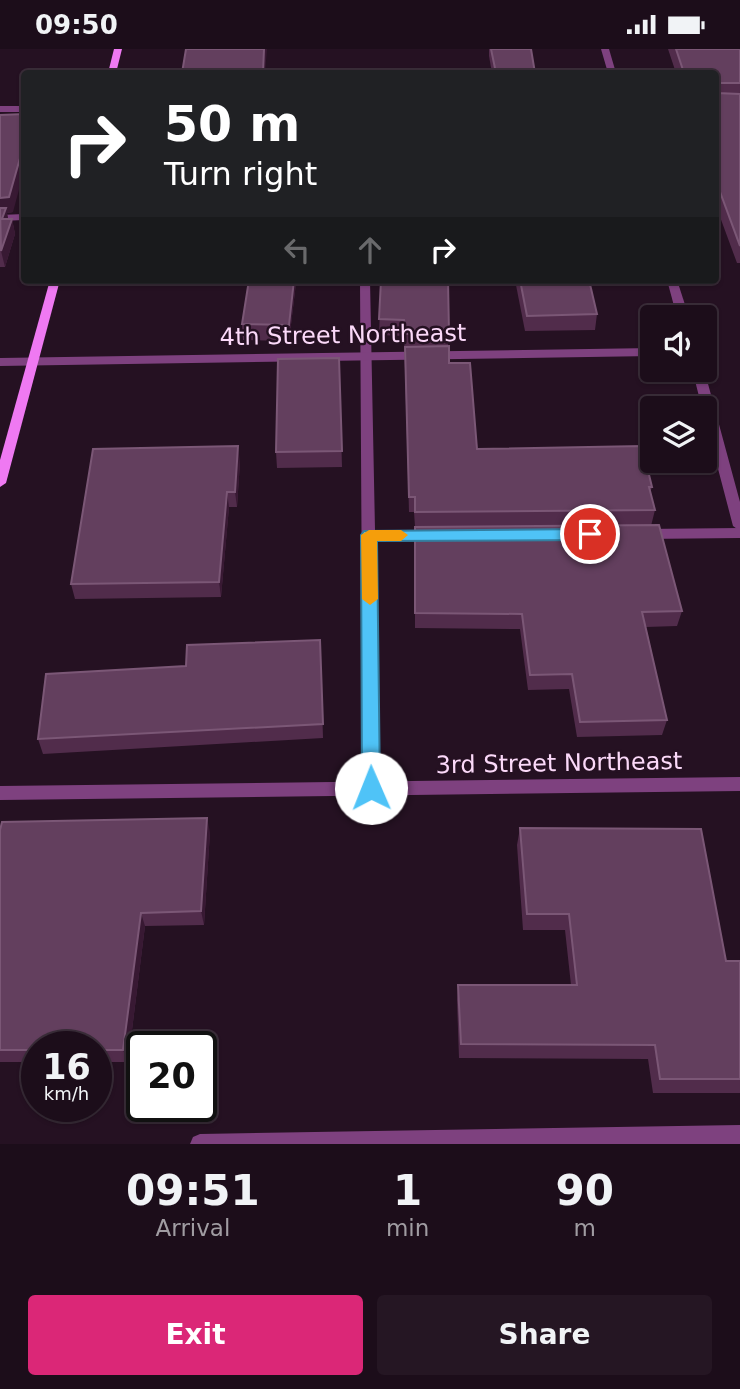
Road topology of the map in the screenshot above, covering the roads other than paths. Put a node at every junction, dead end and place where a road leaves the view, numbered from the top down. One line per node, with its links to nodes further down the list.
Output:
1 (118, 49): 3 (main road)
2 (605, 49): 4 (street)
3 (113, 70)
4 (611, 70)
5 (0, 109): 6 (street)
6 (21, 109)
7 (21, 217): 8 (street)
8 (0, 218)
9 (54, 284): 15 (main road)
10 (365, 284): 14 (street)
11 (673, 284): 12 (street)
12 (679, 305)
13 (640, 352): 14 (street, 4th Street Northeast)
14 (367, 355): 15 (street, 4th Street Northeast); 22 (street)
15 (33, 361): 16 (street, 4th Street Northeast); 18 (main road)
16 (0, 362)
17 (701, 382): 19 (street)
18 (0, 483)
19 (740, 526)
20 (740, 533): 21 (street)
21 (632, 534)
22 (369, 535): 23 (street); 25 (street)
23 (452, 535)
24 (740, 784): 25 (street, 3rd Street Northeast)
25 (371, 788): 26 (street, 3rd Street Northeast)
26 (0, 793)
27 (740, 1135): 28 (street)
28 (200, 1144)

